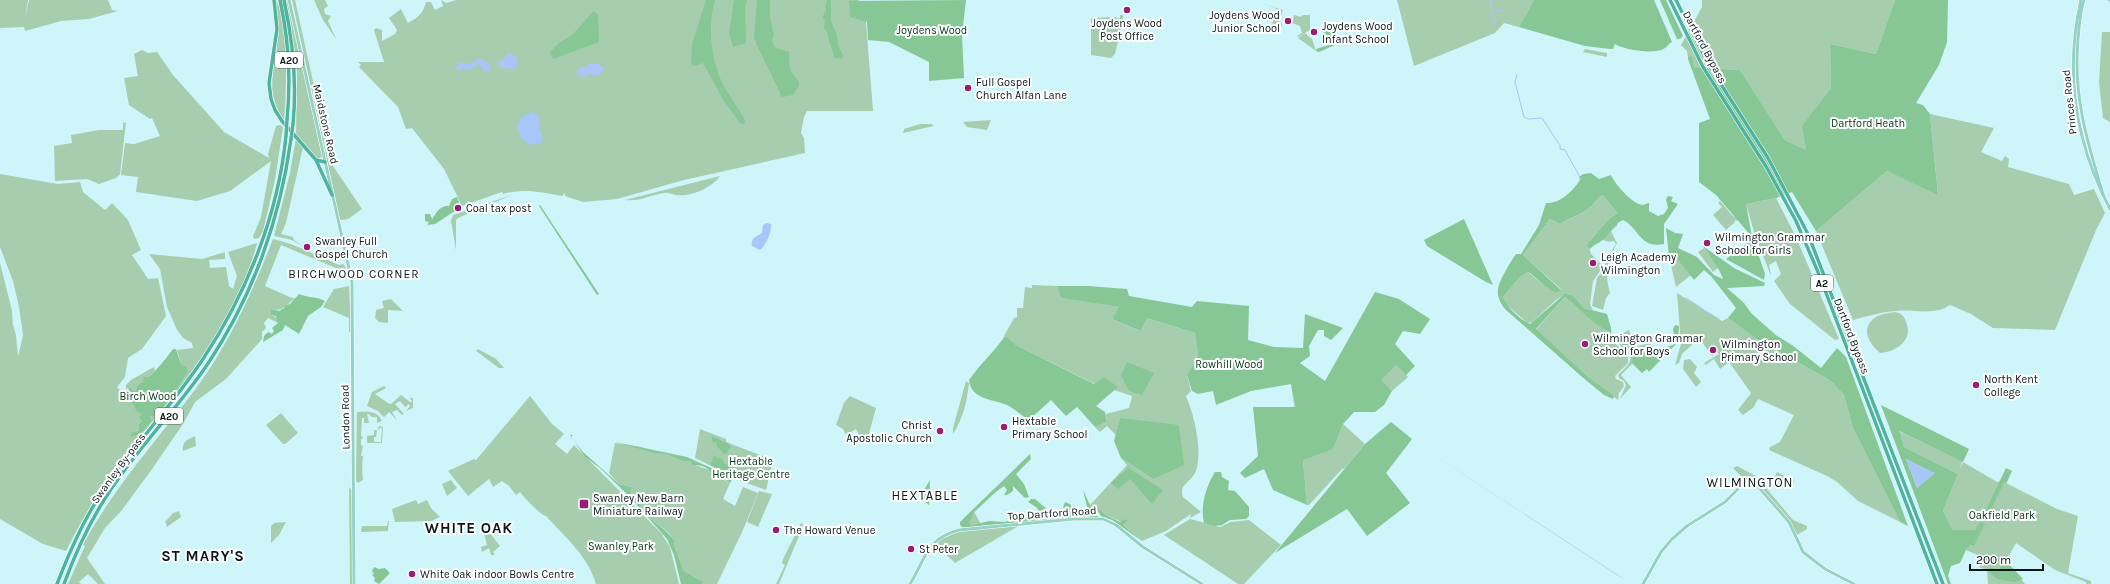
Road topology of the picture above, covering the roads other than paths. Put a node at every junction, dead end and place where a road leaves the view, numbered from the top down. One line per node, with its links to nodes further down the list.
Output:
1 (274, 0): 9 (highway, A20)
2 (280, 0): 15 (highway, Swanley By-pass / A20, bridge)
3 (284, 0): 16 (highway, Swanley By-pass / A20, bridge)
4 (290, 0): 10 (main road, Maidstone Road)
5 (1670, 0): 22 (highway, Dartford Bypass / A2)
6 (2081, 0): 12 (main road, Princes Road)
7 (2084, 0): 12 (main road, Princes Road)
8 (1677, 1): 23 (highway, Dartford Bypass / A2)
9 (316, 160): 10 (highway); 11 (highway, A20)
10 (325, 162): 11 (main road, Maidstone Road)
11 (332, 195): 14 (main road, Maidstone Road)
12 (2104, 197): 13 (main road, Princes Road)
13 (2110, 209)
14 (345, 251): 17 (main road, London Road)
15 (57, 584)
16 (64, 584)
17 (354, 584)
18 (910, 584): 19 (main road, Top Dartford Road)
19 (1202, 584)
20 (1643, 584): 21 (main road)
21 (1854, 584)
22 (1937, 584)
23 (1943, 584)

